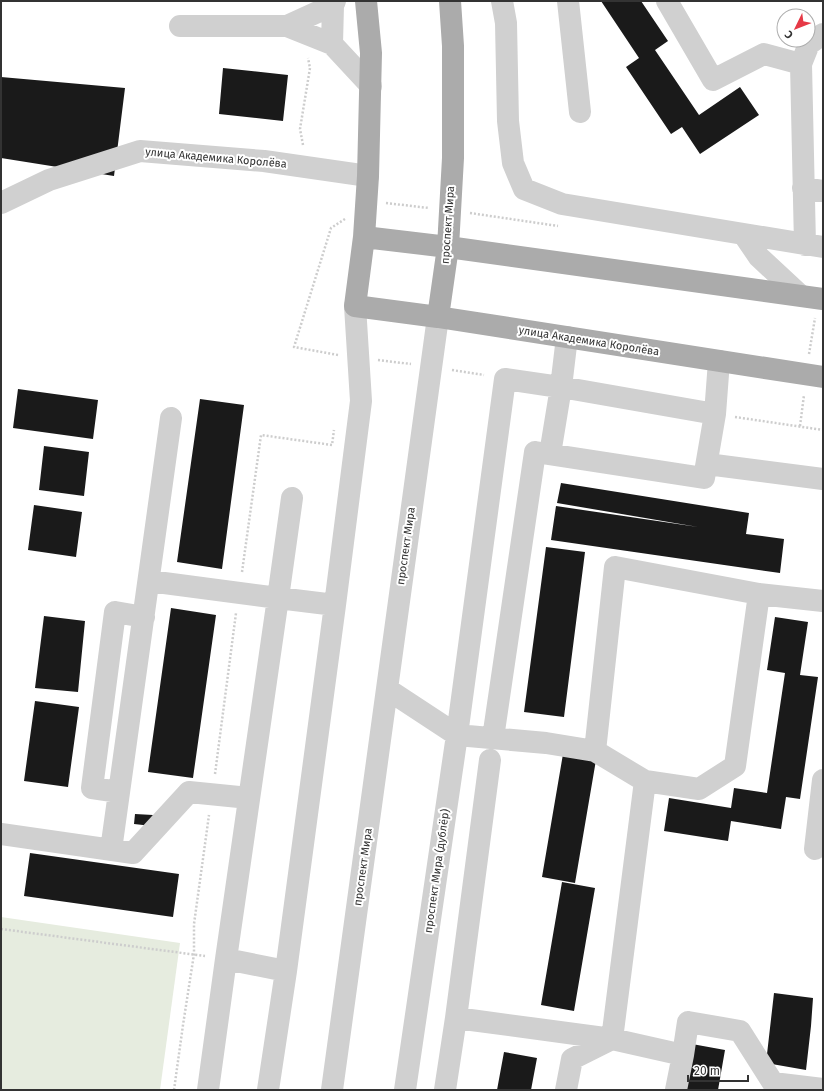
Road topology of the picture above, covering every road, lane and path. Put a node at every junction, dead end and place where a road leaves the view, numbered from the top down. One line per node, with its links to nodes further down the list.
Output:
1 (366, 1): 12 (main road)
2 (450, 1): 21 (main road, проспект Мира)
3 (502, 1): 19 (street)
4 (568, 1): 13 (street)
5 (667, 1): 11 (street)
6 (333, 2): 8 (street); 10 (street)
7 (180, 26): 8 (street)
8 (295, 29): 10 (street); 14 (path)
9 (823, 34): 11 (street)
10 (332, 44): 12 (street)
11 (801, 64): 16 (street)
12 (371, 86): 15 (main road)
13 (580, 112)
14 (306, 167): 15 (street, улица Академика Королёва); 17 (street, улица Академика Королёва)
15 (368, 176): 20 (main road)
16 (813, 189): 22 (street)
17 (1, 203)
18 (347, 217): 27 (path)
19 (744, 235): 22 (street); 23 (street)
20 (364, 237): 21 (main road); 24 (main road)
21 (448, 246): 23 (main road); 25 (main road, проспект Мира)
22 (814, 246)
23 (814, 297): 29 (path)
24 (355, 306): 25 (main road, улица Академика Королёва); 43 (street)
25 (438, 317): 26 (main road, улица Академика Королёва); 45 (street, проспект Мира)
26 (567, 338): 28 (main road, улица Академика Королёва); 30 (street)
27 (339, 355)
28 (720, 361): 29 (main road, улица Академика Королёва); 31 (street)
29 (815, 376): 33 (path)
30 (561, 386): 31 (street); 35 (street); 46 (street, проспект Мира (дублёр))
31 (715, 414): 33 (path); 36 (street)
32 (171, 418): 39 (street)
33 (800, 426): 34 (path)
34 (823, 430)
35 (550, 454): 36 (street); 47 (street)
36 (707, 464): 37 (street)
37 (823, 480)
38 (292, 498): 41 (street)
39 (149, 581): 41 (street); 44 (street)
40 (759, 594): 42 (street); 48 (street); 51 (street)
41 (278, 598): 43 (street); 53 (street)
42 (823, 601)
43 (335, 605): 61 (street)
44 (144, 617): 52 (street); 52 (street)
45 (387, 689): 46 (street); 69 (street, проспект Мира)
46 (457, 735): 47 (street); 70 (street, проспект Мира (дублёр))
47 (493, 738): 48 (street)
48 (595, 750): 51 (street)
49 (490, 760): 62 (street)
50 (823, 780): 55 (street)
51 (645, 781): 63 (street)
52 (119, 792): 56 (street)
53 (249, 798): 56 (street); 60 (street)
54 (1, 834): 56 (street)
55 (815, 849)
56 (111, 850)
57 (194, 924): 59 (path)
58 (1, 929): 59 (path)
59 (194, 954): 60 (path); 66 (path)
60 (226, 959): 61 (street); 67 (street)
61 (286, 971): 68 (street)
62 (456, 1018): 63 (street); 71 (street)
63 (612, 1039): 64 (street); 72 (street)
64 (683, 1055): 65 (street); 73 (street)
65 (823, 1089)
66 (174, 1090)
67 (208, 1090)
68 (268, 1090)
69 (332, 1090)
70 (405, 1090)
71 (445, 1090)
72 (566, 1090)
73 (676, 1090)

